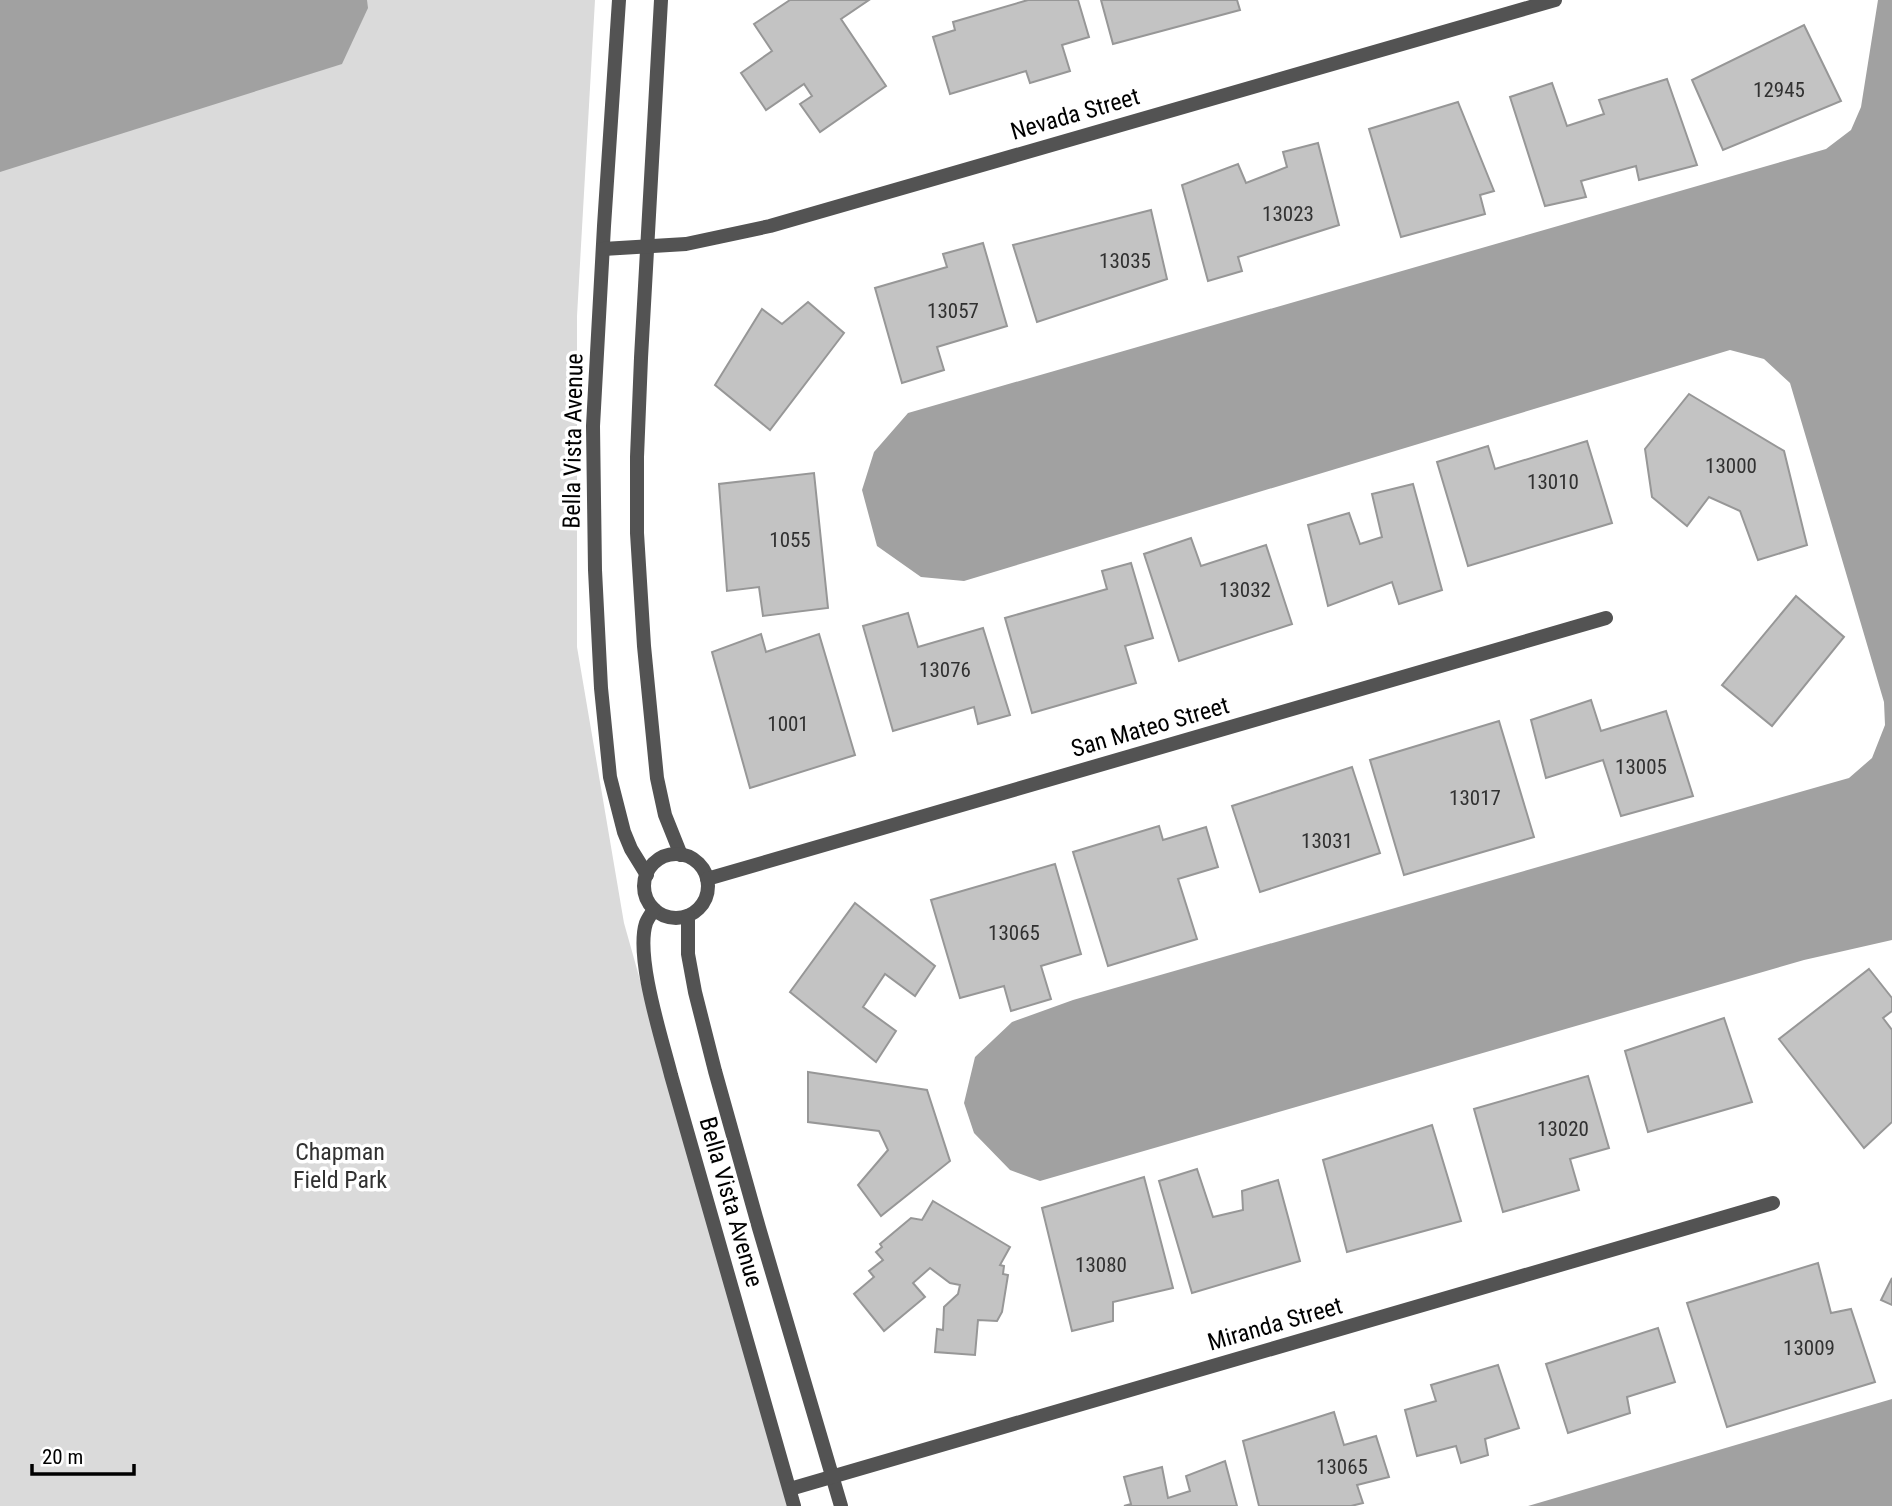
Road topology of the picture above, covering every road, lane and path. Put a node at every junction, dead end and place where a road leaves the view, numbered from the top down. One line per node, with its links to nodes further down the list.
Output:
1 (619, 0): 5 (street, Bella Vista Avenue)
2 (661, 0): 4 (street)
3 (1555, 0): 4 (street, Nevada Street)
4 (648, 246): 5 (street, Nevada Street); 7 (street)
5 (603, 249): 8 (street, Bella Vista Avenue)
6 (1606, 618): 9 (street, San Mateo Street)
7 (681, 855): 8 (street); 9 (street)
8 (647, 875): 10 (street, Bella Vista Avenue)
9 (707, 879): 11 (street)
10 (654, 909): 11 (street); 14 (street, Bella Vista Avenue)
11 (688, 916): 13 (street, Bella Vista Avenue)
12 (1773, 1203): 13 (street, Miranda Street)
13 (832, 1477): 14 (street, Miranda Street); 16 (street, Bella Vista Avenue)
14 (790, 1489): 15 (street, Bella Vista Avenue)
15 (794, 1506)
16 (841, 1506)

